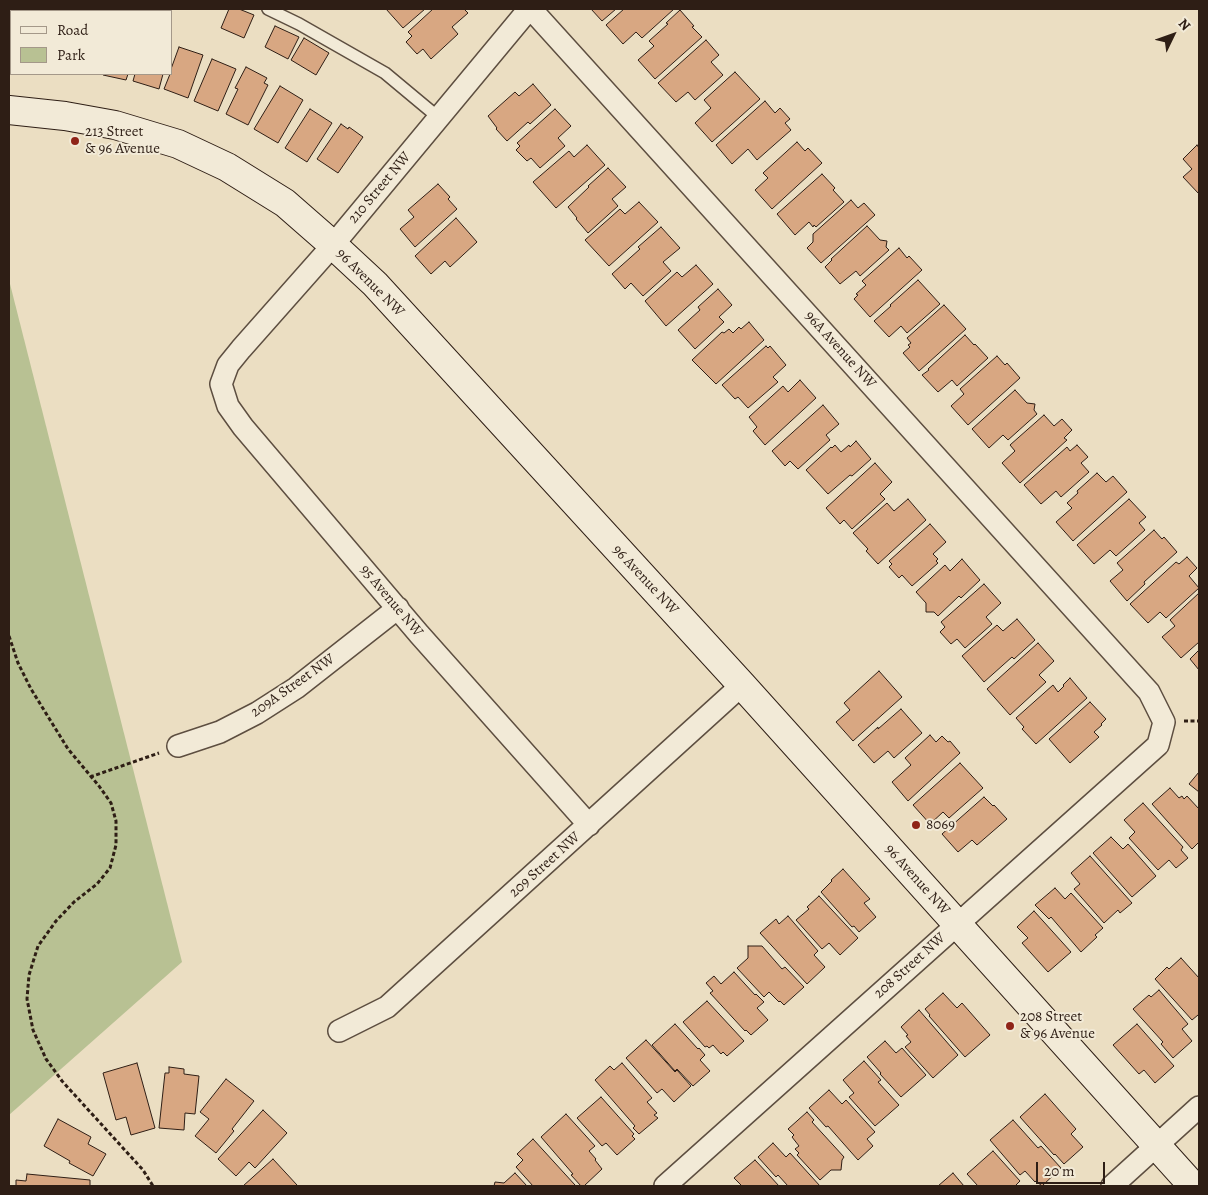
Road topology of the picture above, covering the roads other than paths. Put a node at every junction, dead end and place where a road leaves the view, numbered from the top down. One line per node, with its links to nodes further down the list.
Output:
1 (268, 9): 4 (lane)
2 (530, 9): 4 (street, 210 Street NW); 9 (street, 96A Avenue NW)
3 (9, 110): 5 (street, 96 Avenue NW)
4 (439, 118): 5 (street, 210 Street NW)
5 (333, 245): 6 (street, 210 Street NW); 8 (street, 96 Avenue NW)
6 (228, 365): 7 (street, 95 Avenue NW)
7 (398, 608): 10 (street, 209A Street NW); 11 (street, 95 Avenue NW)
8 (742, 685): 11 (street, 209 Street NW); 12 (street, 96 Avenue NW)
9 (1149, 692): 12 (street, 208 Street NW)
10 (178, 746)
11 (589, 825): 13 (street, 209 Street NW)
12 (957, 924): 15 (street, 96 Avenue NW); 16 (street, 208 Street NW)
13 (339, 1031)
14 (1199, 1107): 15 (street)
15 (1157, 1146): 17 (street); 18 (street, 96 Avenue NW)
16 (665, 1186)
17 (1112, 1186)
18 (1193, 1186)

